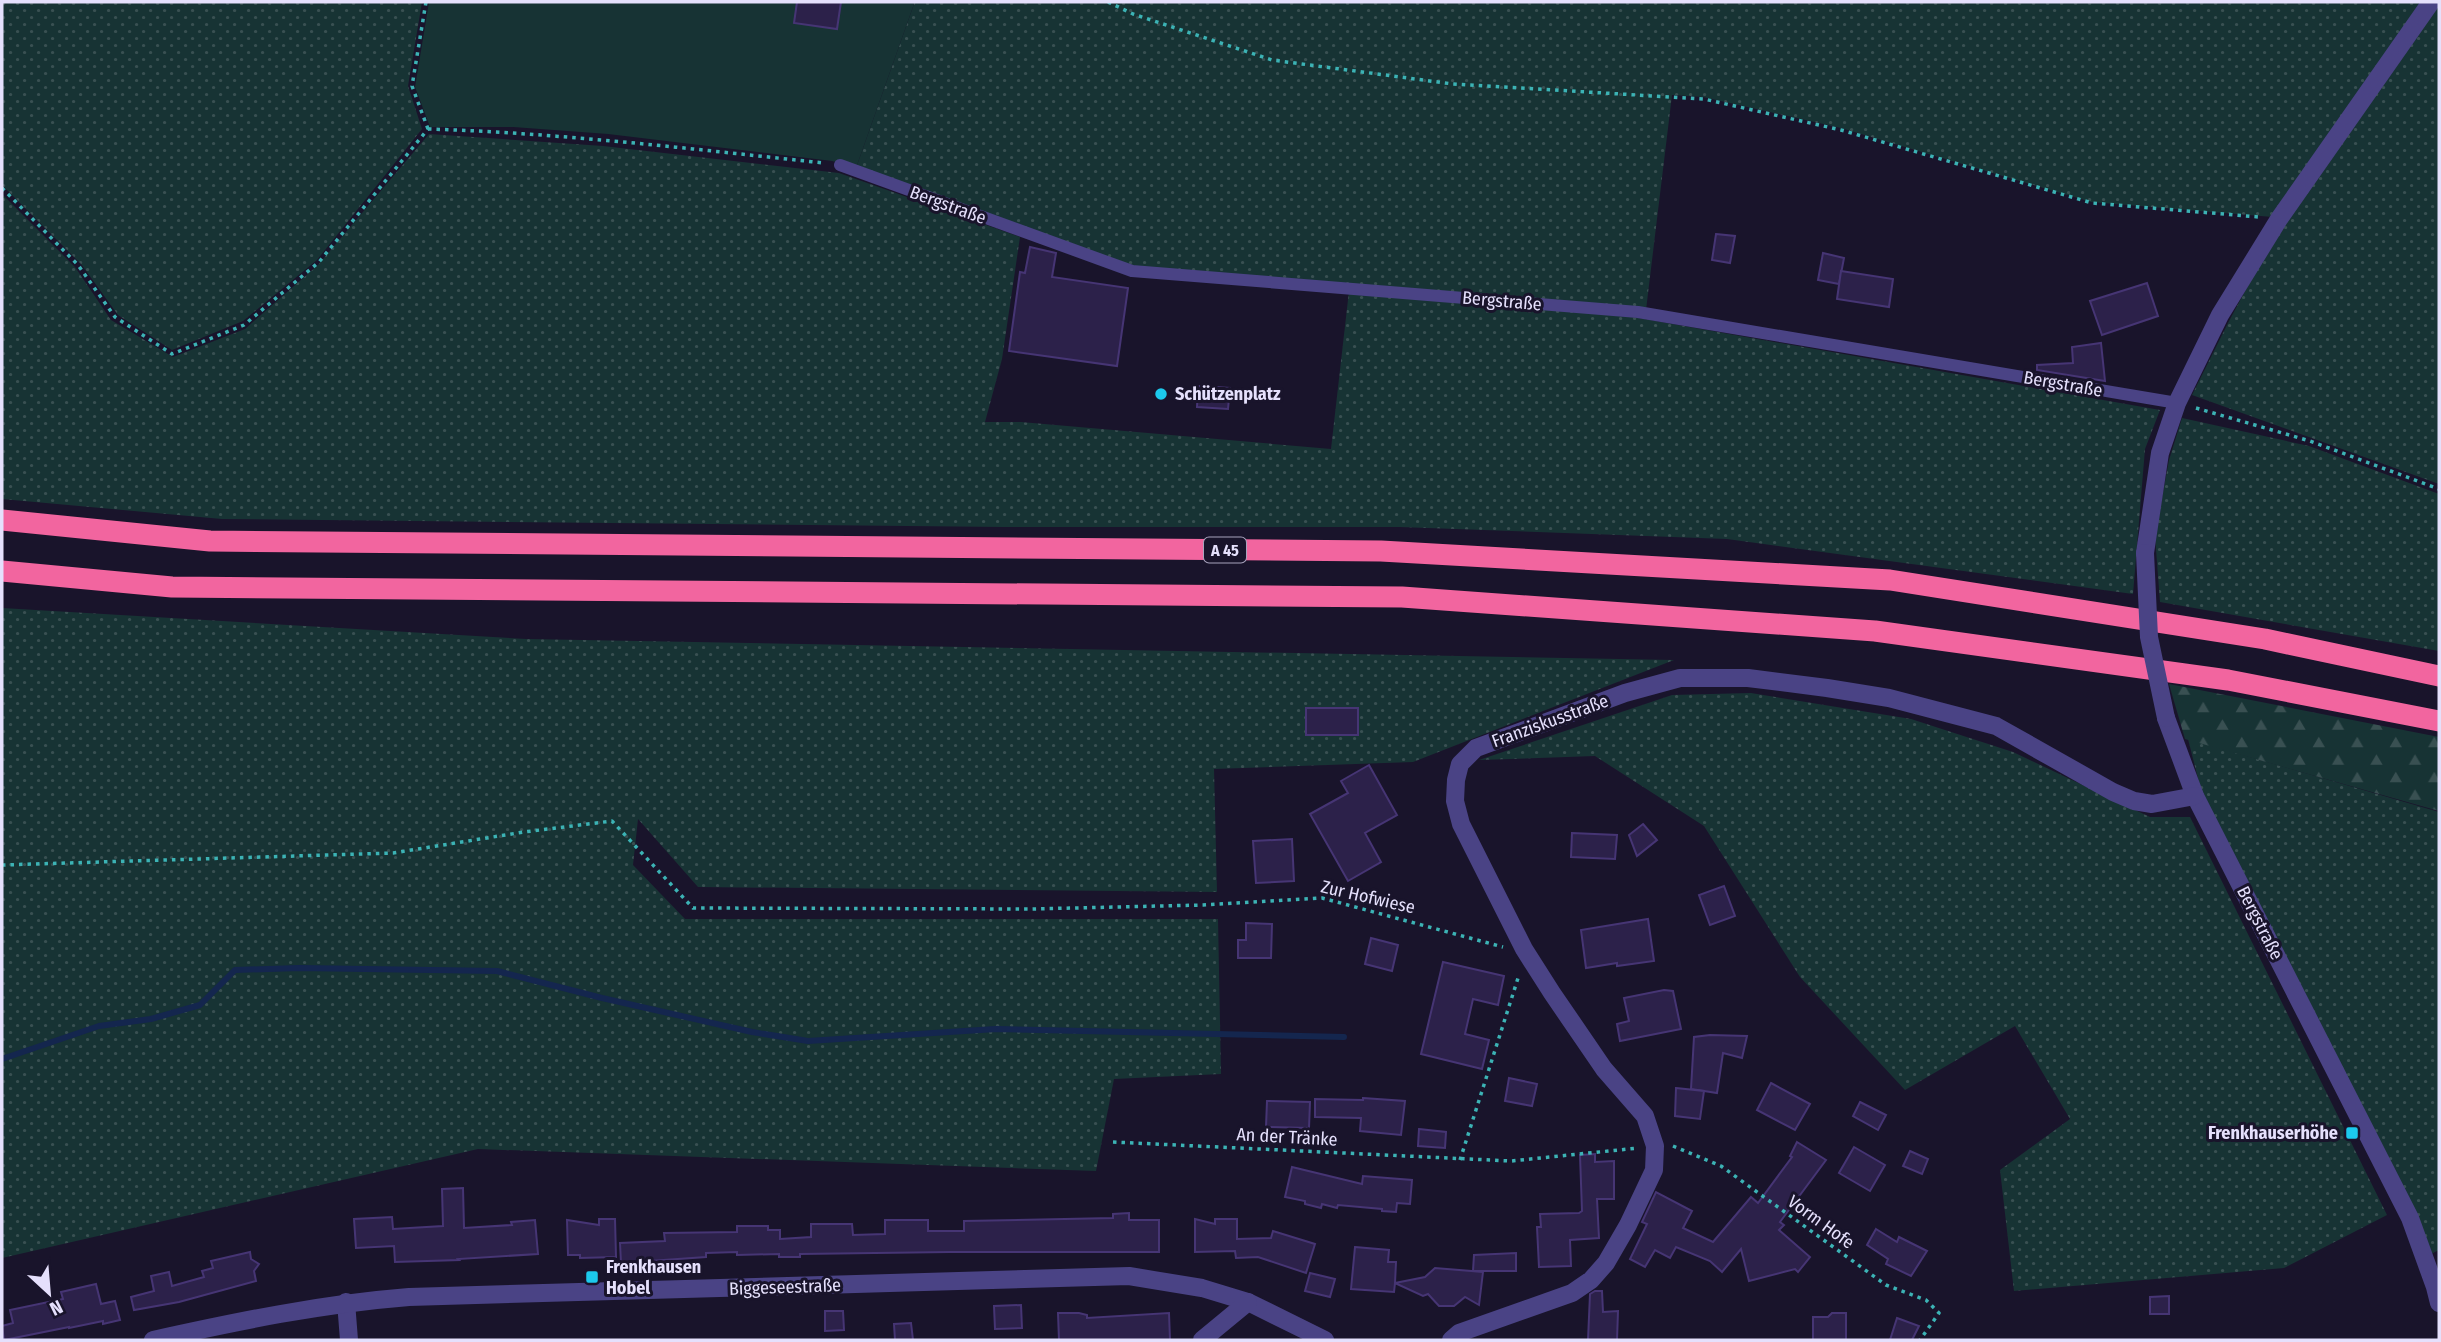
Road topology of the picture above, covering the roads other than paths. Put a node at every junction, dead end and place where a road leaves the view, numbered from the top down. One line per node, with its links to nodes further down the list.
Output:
1 (2431, 2): 3 (street, Bergstraße)
2 (840, 165): 3 (lane, Bergstraße)
3 (2177, 403): 8 (street, Bergstraße, bridge)
4 (2, 520): 6 (highway, A 45)
5 (2, 571): 7 (highway)
6 (2439, 676)
7 (2439, 721)
8 (2195, 796): 9 (street, Bergstraße); 16 (street, Franziskusstraße)
9 (2438, 1292)
10 (346, 1302): 11 (street, Biggeseestraße); 12 (street, Biggeseestraße); 13 (street)
11 (1248, 1302): 14 (street); 15 (street, Biggeseestraße)
12 (153, 1340)
13 (349, 1340)
14 (1202, 1340)
15 (1325, 1340)
16 (1451, 1340)

